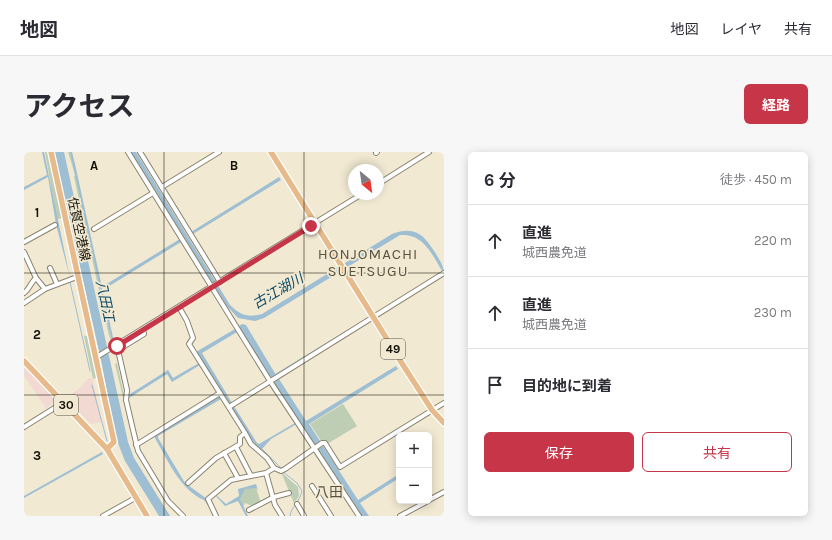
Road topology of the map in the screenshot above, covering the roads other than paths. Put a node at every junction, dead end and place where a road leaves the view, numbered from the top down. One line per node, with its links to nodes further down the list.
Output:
1 (51, 152): 18 (main road, 佐賀空港線)
2 (128, 152): 9 (street)
3 (140, 152): 8 (street)
4 (219, 152): 8 (street)
5 (271, 152): 11 (main road, 49)
6 (429, 152): 7 (street)
7 (384, 180)
8 (162, 187): 20 (street)
9 (153, 193): 13 (street); 22 (street)
10 (352, 200): 11 (street)
11 (314, 223): 20 (street); 27 (main road, 49)
12 (55, 226): 14 (street)
13 (94, 229)
14 (24, 242)
15 (24, 252): 19 (street)
16 (50, 268): 21 (street)
17 (443, 274): 27 (street)
18 (78, 277): 21 (street); 29 (main road, 佐賀空港線)
19 (36, 278): 23 (street); 24 (street)
20 (220, 282): 22 (street)
21 (57, 284): 23 (street)
22 (212, 287): 26 (street); 31 (street)
23 (45, 289): 25 (street)
24 (24, 293)
25 (24, 303)
26 (179, 308): 28 (street); 32 (street)
27 (373, 317): 31 (street); 36 (main road, 49)
28 (143, 330): 29 (street); 40 (street)
29 (95, 358): 43 (main road, 佐賀空港線)
30 (25, 363): 33 (main road, 30)
31 (270, 381): 35 (street); 42 (street)
32 (220, 393): 35 (street); 40 (street)
33 (64, 402): 38 (street); 43 (main road, 30)
34 (444, 403): 36 (street)
35 (229, 408): 39 (street)
36 (432, 410): 37 (main road, 49); 42 (street)
37 (444, 422)
38 (24, 427)
39 (244, 433): 41 (street); 45 (street)
40 (136, 445): 61 (street)
41 (236, 447): 44 (street); 47 (street)
42 (314, 448): 45 (street); 66 (street)
43 (107, 449): 53 (main road, 30)
44 (224, 454): 48 (street); 49 (street)
45 (274, 468): 46 (street)
46 (266, 473): 47 (street); 54 (street)
47 (251, 476): 48 (street)
48 (238, 478): 62 (street)
49 (188, 483)
50 (312, 486): 65 (street)
51 (444, 492): 55 (street)
52 (289, 493): 54 (street)
53 (137, 497): 59 (street); 60 (main road, 30)
54 (272, 498): 58 (street); 63 (street)
55 (432, 499)
56 (297, 504): 64 (street)
57 (422, 504): 67 (street)
58 (249, 510)
59 (103, 516)
60 (147, 516)
61 (183, 516)
62 (216, 516)
63 (282, 516)
64 (304, 516)
65 (331, 516)
66 (359, 516)
67 (400, 516)

